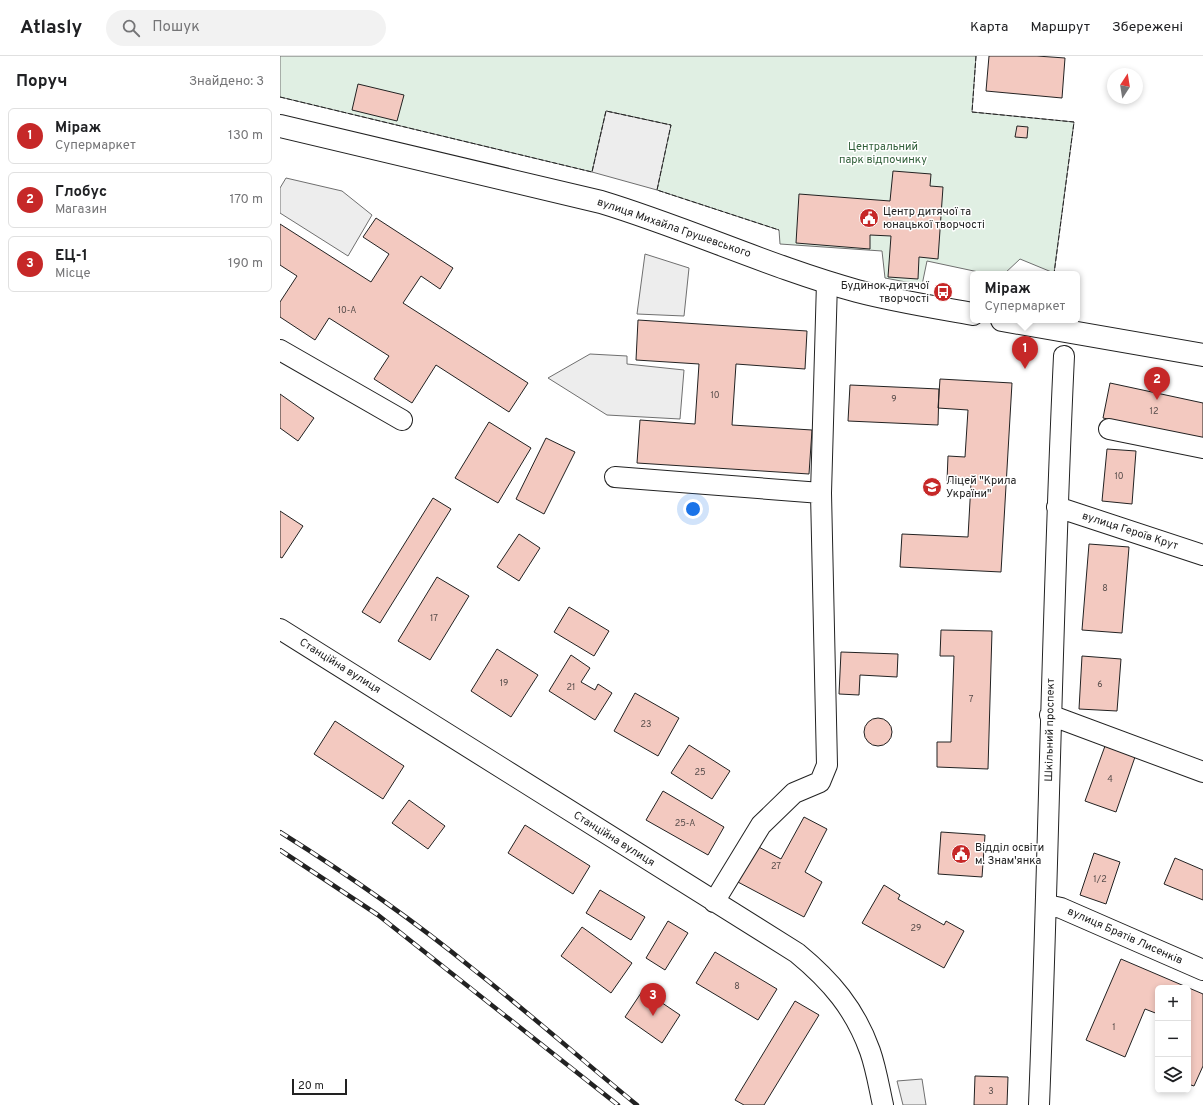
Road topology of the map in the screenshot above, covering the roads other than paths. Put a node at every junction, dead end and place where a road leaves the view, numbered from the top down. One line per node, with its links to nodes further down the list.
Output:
1 (280, 126): 2 (main road, вулиця Михайла Грушевського)
2 (827, 282): 3 (main road, вулиця Михайла Грушевського); 12 (street)
3 (970, 313)
4 (1019, 323): 6 (main road)
5 (280, 350): 8 (street)
6 (1203, 355)
7 (1064, 356): 13 (street, Шкільний проспект)
8 (402, 420)
9 (1109, 429): 10 (street)
10 (1203, 448)
11 (615, 478): 12 (street)
12 (821, 493): 18 (street)
13 (1057, 507): 14 (street, вулиця Героїв Крут); 16 (street, Шкільний проспект)
14 (1203, 555)
15 (280, 628): 18 (street, Станційна вулиця)
16 (1050, 715): 17 (street); 19 (street, Шкільний проспект)
17 (1203, 772)
18 (714, 902): 21 (street, Станційна вулиця)
19 (1047, 905): 20 (street, вулиця Братів Лисенків); 22 (street, Шкільний проспект)
20 (1203, 970)
21 (883, 1105)
22 (1039, 1105)

